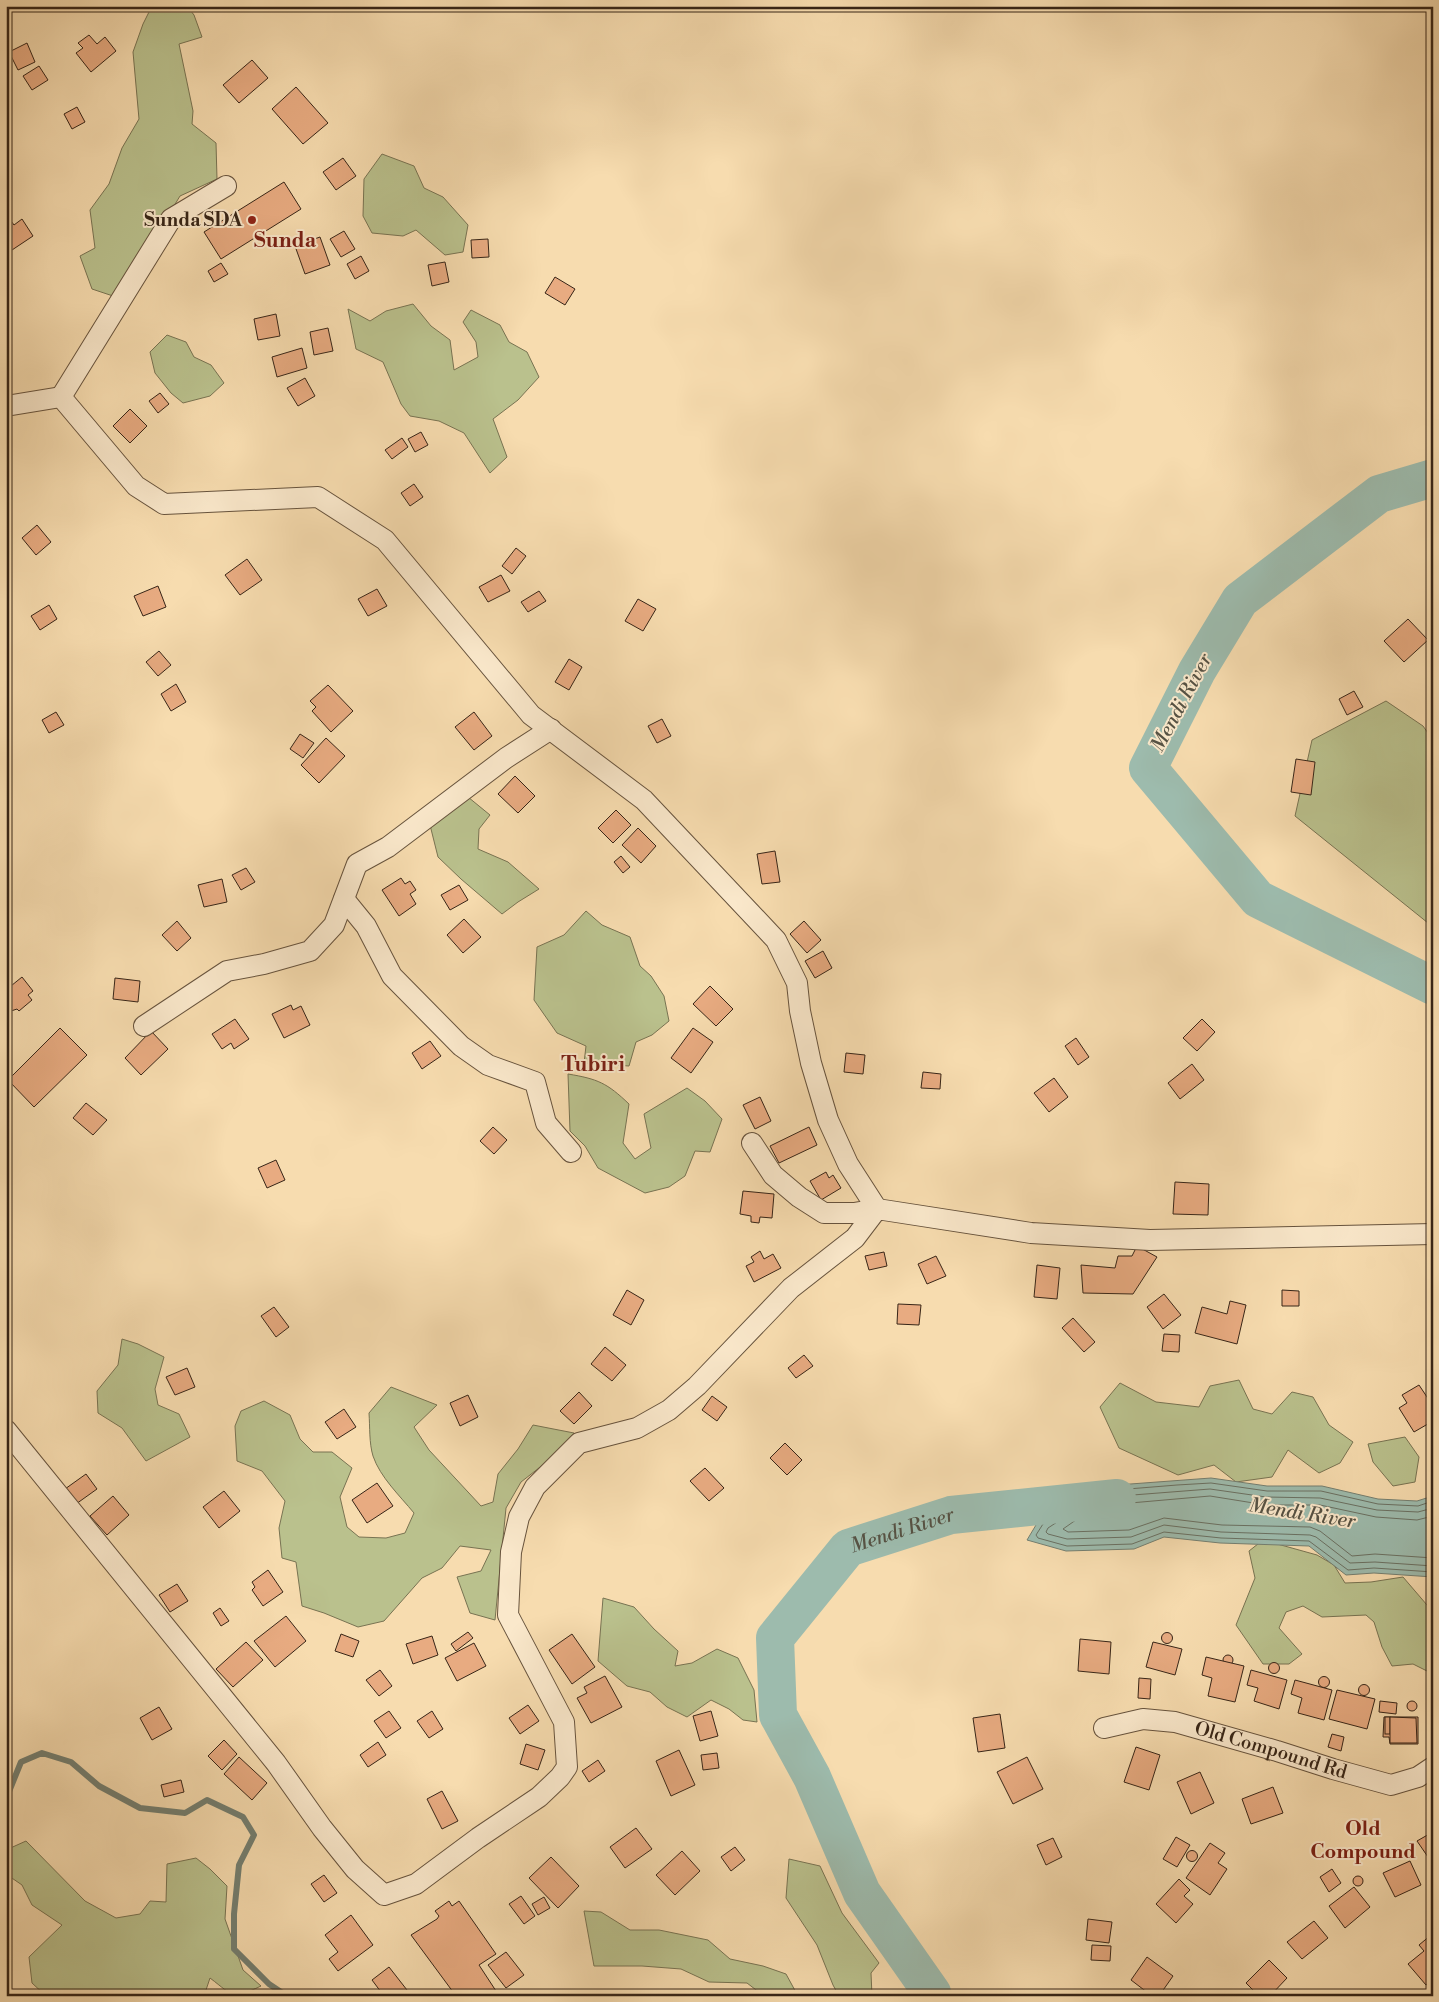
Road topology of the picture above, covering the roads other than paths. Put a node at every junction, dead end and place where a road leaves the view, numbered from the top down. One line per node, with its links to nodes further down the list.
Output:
1 (226, 186): 2 (street)
2 (60, 397): 3 (street); 4 (street)
3 (6, 406)
4 (551, 729): 5 (street); 9 (street)
5 (344, 899): 6 (street); 8 (street)
6 (144, 1026)
7 (752, 1143): 9 (street)
8 (571, 1152)
9 (877, 1209): 10 (street); 11 (street)
10 (1433, 1234)
11 (6, 1430)
12 (1104, 1728): 13 (street, Old Compound Rd)
13 (1433, 1767)

